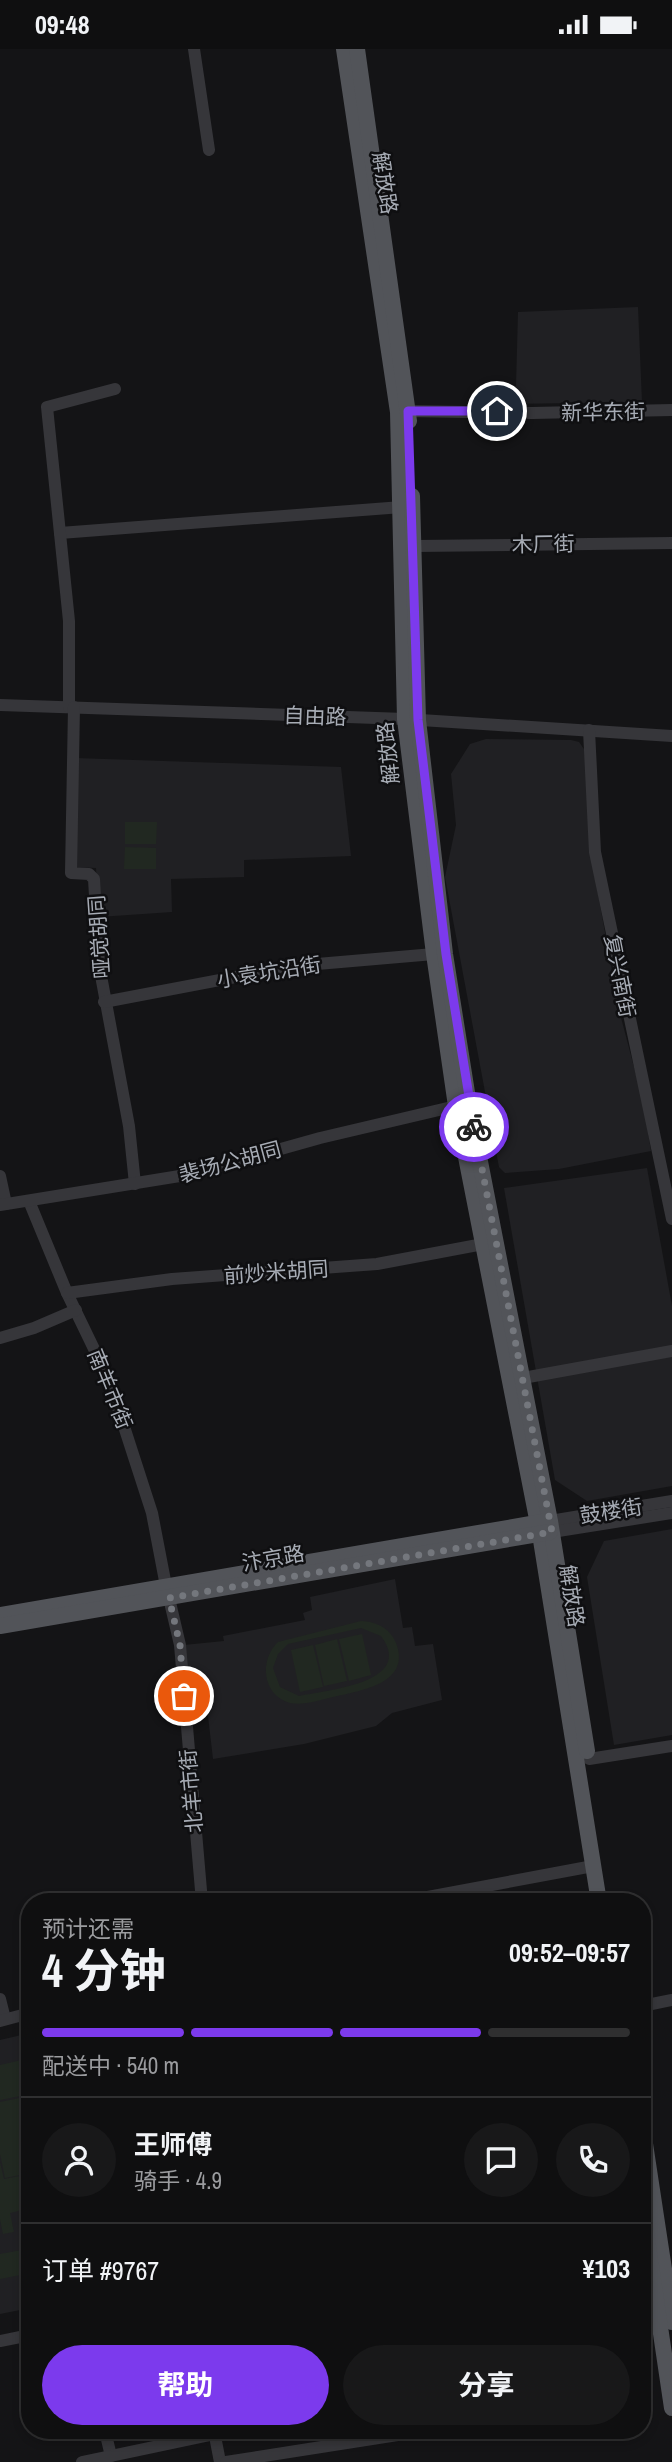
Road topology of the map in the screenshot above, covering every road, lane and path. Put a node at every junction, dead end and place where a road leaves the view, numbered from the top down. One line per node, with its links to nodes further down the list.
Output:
1 (194, 49): 4 (street)
2 (344, 49): 8 (main road, 解放路)
3 (356, 49): 7 (main road, 解放路)
4 (209, 150)
5 (115, 389): 9 (street)
6 (672, 410): 7 (street, 新华东街)
7 (408, 411): 11 (main road, 解放路)
8 (402, 507): 9 (street); 14 (main road, 解放路)
9 (60, 533): 13 (street)
10 (672, 543): 11 (street, 木厂街)
11 (415, 546): 14 (main road, 解放路)
12 (0, 705): 13 (street, 自由路)
13 (71, 707): 14 (street, 自由路); 18 (street, 哑觉胡同)
14 (411, 720): 15 (street, 自由路); 17 (main road, 解放路); 31 (main road, 解放路)
15 (589, 730): 16 (street, 自由路); 20 (street, 复兴南街)
16 (672, 736)
17 (434, 954): 18 (street, 小袁坑沿街); 19 (main road, 解放路)
18 (104, 1002): 22 (street, 哑觉胡同)
19 (456, 1106): 22 (street, 裴场公胡同); 26 (main road, 解放路)
20 (668, 1173): 25 (street, 复兴南街)
21 (0, 1176): 24 (street)
22 (135, 1184): 23 (street, 裴场公胡同)
23 (29, 1201): 24 (street, 裴场公胡同); 27 (street, 南羊市街)
24 (3, 1205)
25 (672, 1219)
26 (483, 1244): 27 (street, 前炒米胡同); 34 (main road, 解放路)
27 (67, 1293): 28 (street, 南羊市街)
28 (76, 1310): 29 (street); 35 (street, 南羊市街)
29 (0, 1338)
30 (672, 1351): 31 (street)
31 (523, 1378): 34 (main road, 解放路)
32 (672, 1501): 34 (street, 鼓楼街)
33 (672, 1513): 34 (street, 鼓楼街)
34 (545, 1527): 35 (main road, 汴京路); 39 (main road, 解放路); 40 (main road, 解放路)
35 (168, 1592): 36 (main road, 汴京路); 37 (main road, 汴京路); 41 (street, 北羊市街)
36 (0, 1615)
37 (0, 1626)
38 (672, 1747): 39 (street)
39 (589, 1759): 44 (main road, 解放路)
40 (593, 1866): 42 (street); 43 (main road, 解放路)
41 (201, 1893)
42 (449, 1893)
43 (598, 1893)
44 (608, 1893)
45 (0, 1999): 49 (street)
46 (672, 2000): 47 (street)
47 (651, 2004)
48 (21, 2015): 49 (street)
49 (2, 2020)
50 (651, 2198): 52 (main road)
51 (651, 2249): 52 (main road)
52 (666, 2322): 55 (main road)
53 (21, 2337): 54 (street)
54 (0, 2341)
55 (672, 2408)
56 (108, 2439): 60 (street)
57 (188, 2439): 60 (street)
58 (216, 2439): 62 (street)
59 (372, 2439): 63 (street)
60 (111, 2456): 61 (street)
61 (82, 2462)
62 (220, 2462)
63 (226, 2462)

